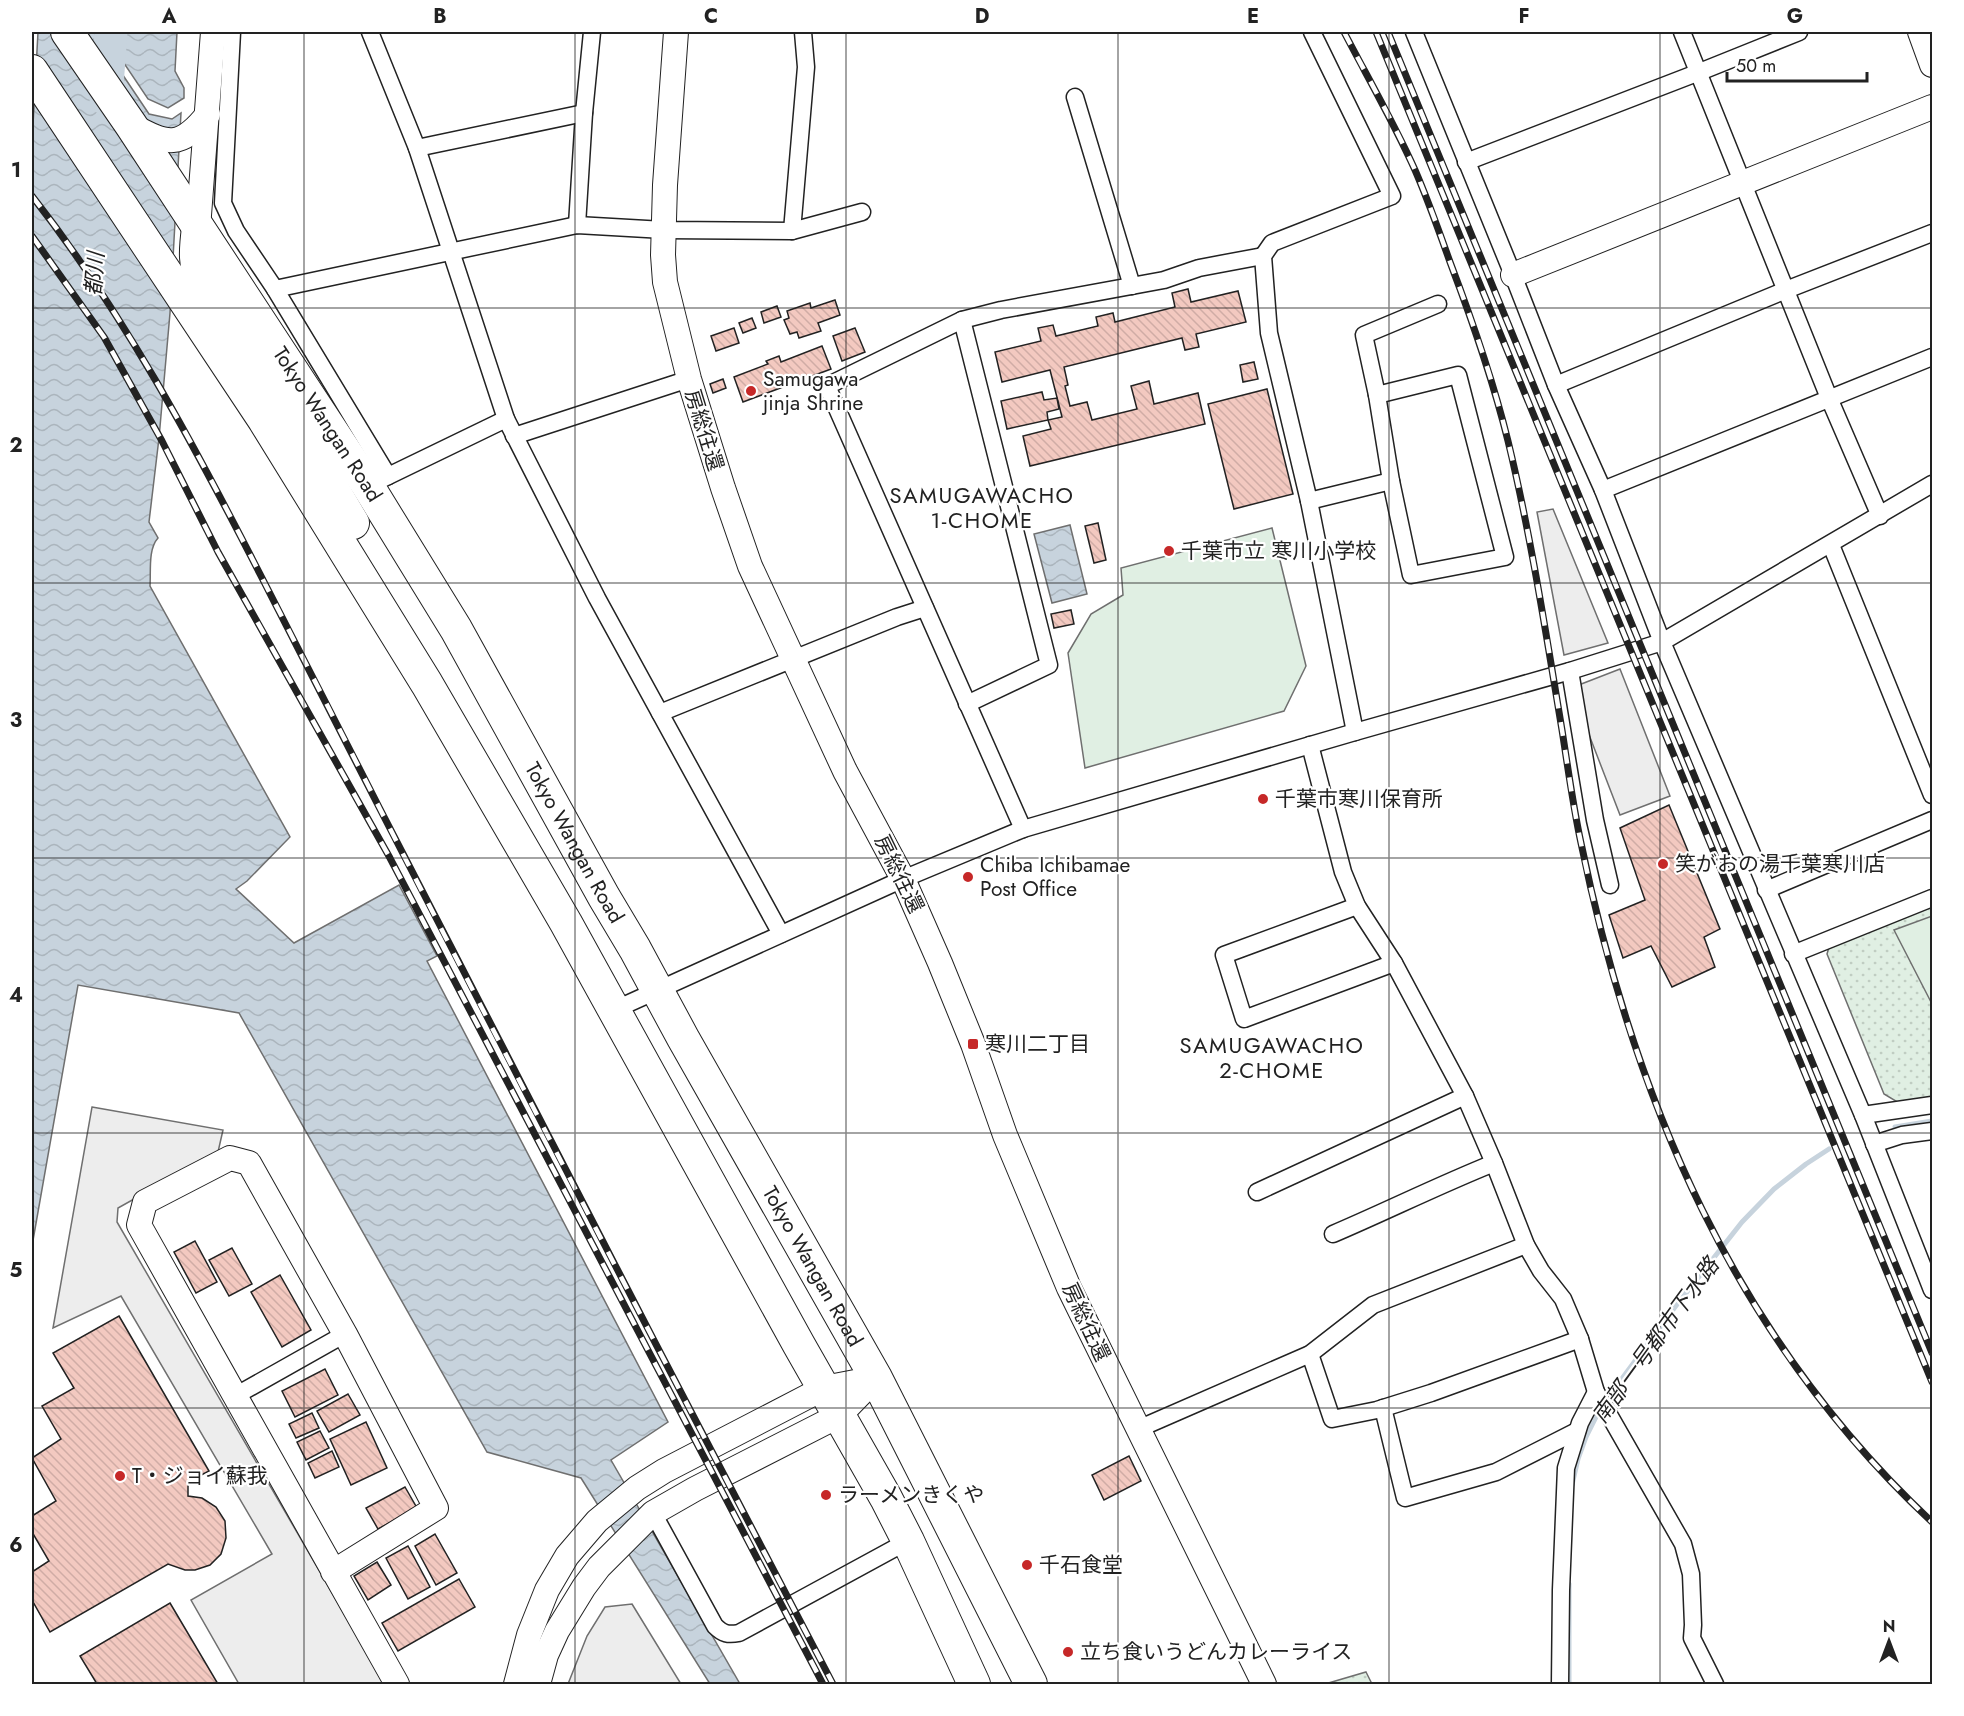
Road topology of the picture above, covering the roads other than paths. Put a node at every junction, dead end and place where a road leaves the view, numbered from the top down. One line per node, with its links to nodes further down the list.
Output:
1 (67, 32): 20 (highway, Tokyo Wangan Road)
2 (213, 32): 19 (street)
3 (232, 32): 34 (street)
4 (370, 32): 21 (street)
5 (592, 32): 18 (street)
6 (676, 32): 27 (street, 房総往還)
7 (803, 32): 28 (street)
8 (1312, 32): 31 (street)
9 (1414, 32): 22 (street)
10 (1682, 32): 15 (street)
11 (1799, 32): 15 (street)
12 (1920, 32): 13 (street)
13 (1932, 65)
14 (32, 71): 68 (highway)
15 (1698, 73): 22 (street); 23 (street)
16 (1075, 97): 33 (street)
17 (1932, 107): 23 (street)
18 (584, 113): 21 (street); 25 (street)
19 (208, 114): 20 (street); 26 (street)
20 (132, 125): 26 (highway, Tokyo Wangan Road)
21 (417, 147): 30 (street)
22 (1466, 162): 32 (street)
23 (1742, 183): 32 (street); 35 (street)
24 (862, 212): 28 (street)
25 (577, 225): 27 (street); 30 (street)
26 (198, 228): 45 (highway, Tokyo Wangan Road); 68 (highway)
27 (664, 230): 28 (street); 39 (street, 房総往還)
28 (792, 231)
29 (1932, 233): 35 (street)
30 (450, 252): 34 (street); 43 (street)
31 (1263, 256): 33 (street); 49 (street)
32 (1513, 274): 40 (street)
33 (1132, 286): 37 (street)
34 (275, 289): 45 (street)
35 (1786, 290): 40 (street); 42 (street)
36 (1438, 304): 41 (street)
37 (962, 320): 52 (street); 56 (street)
38 (1932, 357): 42 (street)
39 (689, 380): 44 (street); 54 (street, 房総往還)
40 (1556, 385): 48 (street)
41 (1377, 395): 46 (street); 46 (street)
42 (1829, 398): 48 (street); 50 (street)
43 (506, 419): 44 (street); 45 (street)
44 (514, 436): 57 (street)
45 (378, 481): 72 (highway, Tokyo Wangan Road)
46 (1390, 481): 49 (street)
47 (1932, 484): 50 (street)
48 (1603, 490): 53 (street)
49 (1309, 501): 58 (street)
50 (1880, 516): 51 (street)
51 (1831, 545): 53 (street); 60 (street)
52 (925, 608): 54 (street); 56 (street)
53 (1662, 642): 55 (street); 65 (street)
54 (793, 659): 57 (street); 63 (street, 房総往還)
55 (1570, 671): 58 (street); 64 (street)
56 (967, 704): 62 (street)
57 (660, 713): 69 (street)
58 (1355, 732): 59 (street)
59 (1310, 745): 62 (street); 67 (street)
60 (1932, 795)
61 (1932, 820): 65 (street)
62 (1023, 829): 63 (street)
63 (903, 879): 69 (street); 93 (street, 房総往還)
64 (1610, 885)
65 (1766, 890): 70 (street)
66 (1932, 898): 70 (street)
67 (1357, 906): 71 (street); 71 (street)
68 (567, 923): 73 (highway)
69 (781, 934): 72 (street)
70 (1793, 954): 76 (street)
71 (1394, 963): 74 (street)
72 (657, 990): 73 (street); 87 (highway, Tokyo Wangan Road)
73 (614, 1010): 88 (highway)
74 (1465, 1096): 79 (street); 80 (street)
75 (1932, 1105): 76 (street)
76 (1863, 1115): 78 (street)
77 (1932, 1131): 78 (street)
78 (1874, 1144): 83 (street)
79 (1494, 1163): 81 (street); 82 (street)
80 (1257, 1192)
81 (1334, 1234)
82 (1526, 1245): 85 (street); 86 (street)
83 (1932, 1290)
84 (345, 1334): 89 (street); 89 (street); 97 (street)
85 (1580, 1339): 90 (street); 91 (street)
86 (1310, 1354): 91 (street); 93 (street)
87 (876, 1378): 88 (street); 92 (street); 102 (highway, Tokyo Wangan Road)
88 (824, 1388): 92 (highway); 99 (street)
89 (236, 1396): 97 (street)
90 (1601, 1400): 94 (street); 105 (street)
91 (1383, 1408): 94 (street)
92 (840, 1414): 95 (street); 96 (highway)
93 (1138, 1430): 103 (street, 房総往還)
94 (1577, 1431): 104 (street)
95 (653, 1513): 96 (street); 100 (street)
96 (908, 1541): 101 (highway)
97 (333, 1572): 98 (street)
98 (397, 1684)
99 (516, 1684)
100 (538, 1684)
101 (974, 1684)
102 (1031, 1684)
103 (1264, 1684)
104 (1560, 1684)
105 (1714, 1684)

